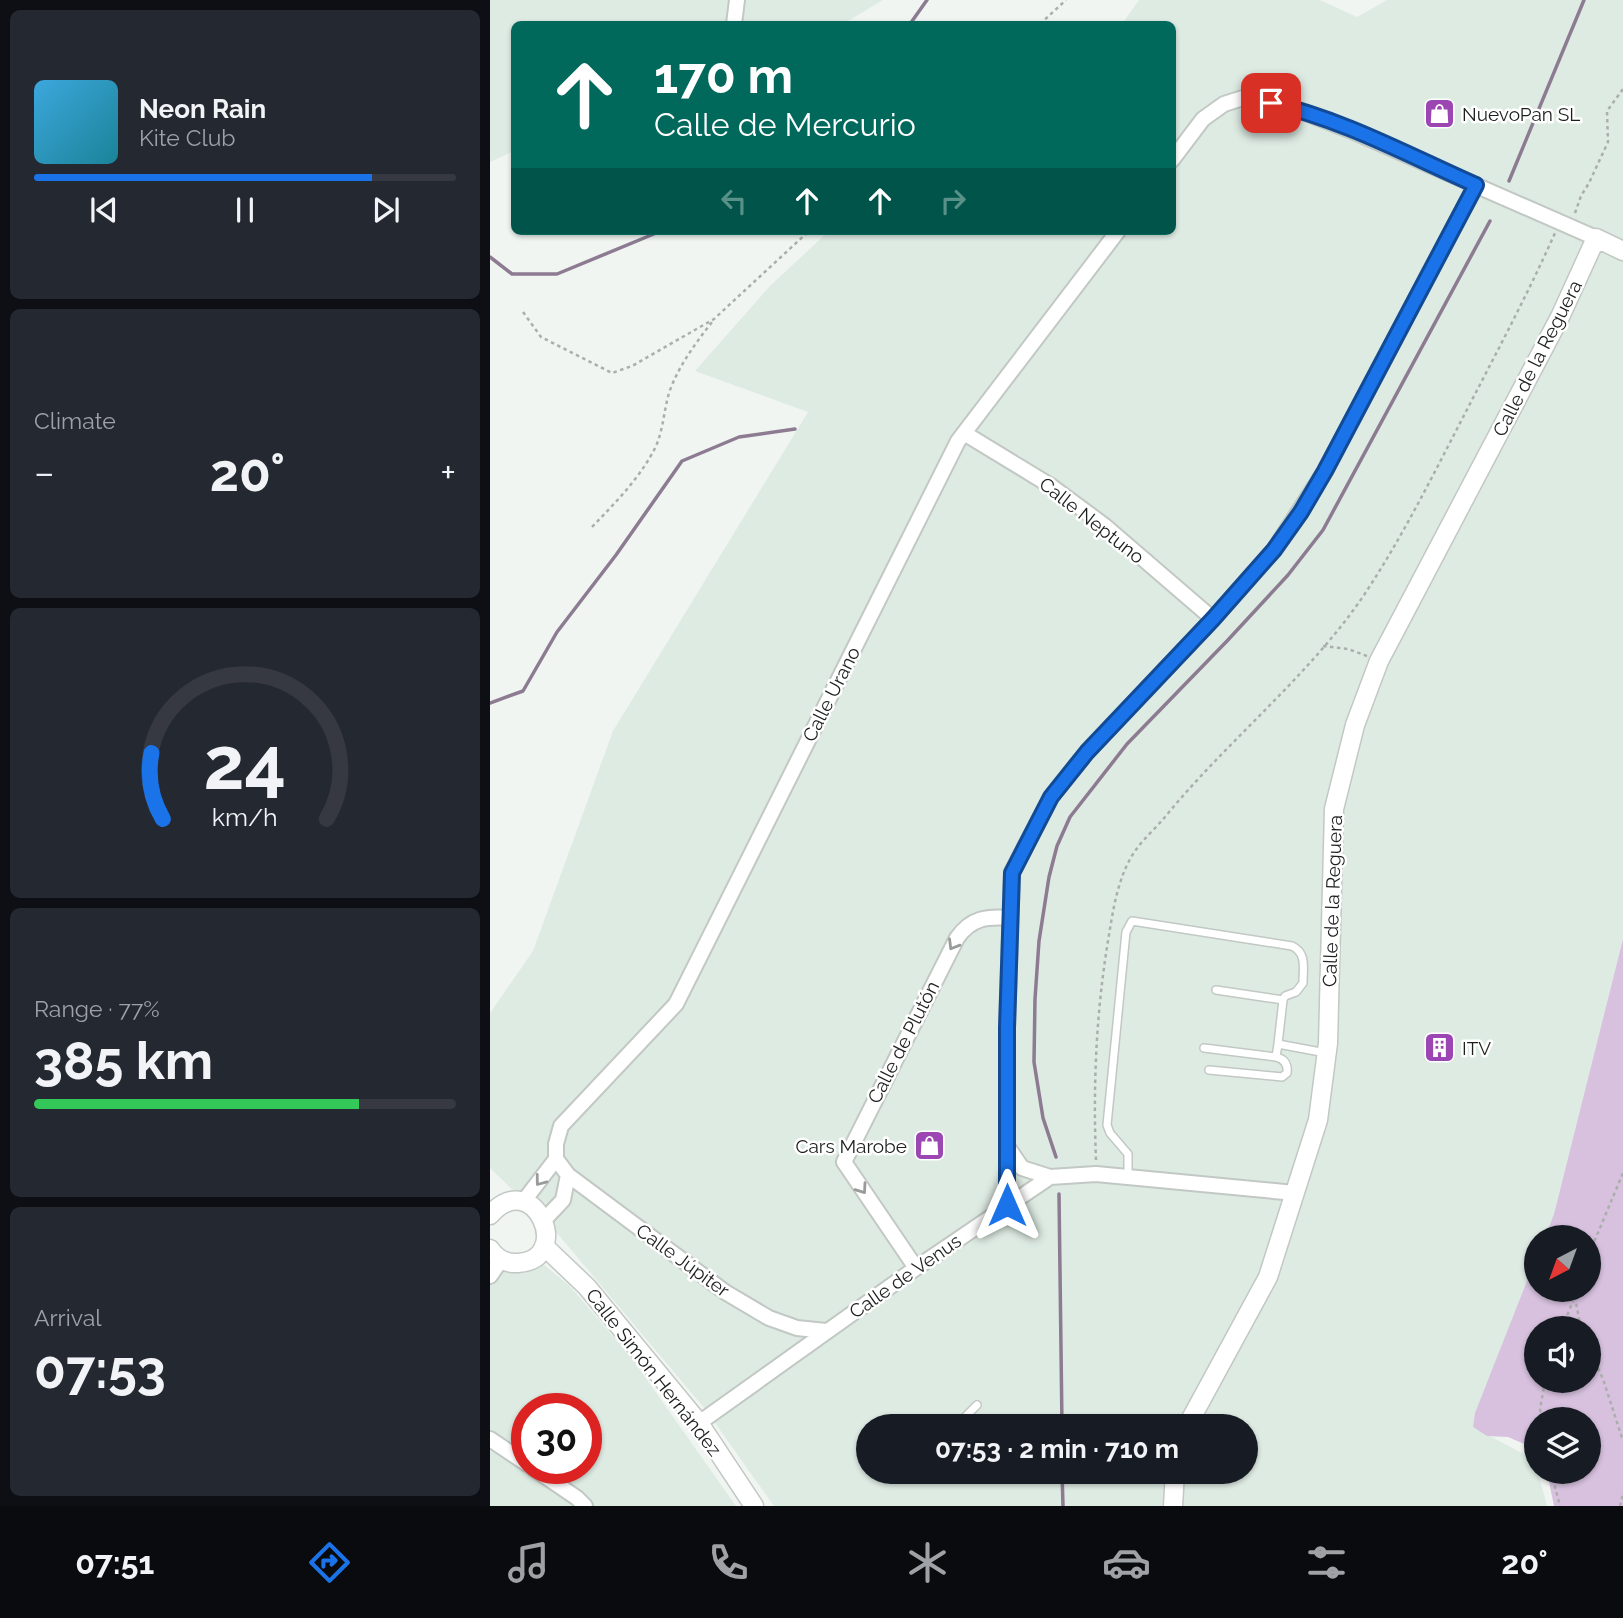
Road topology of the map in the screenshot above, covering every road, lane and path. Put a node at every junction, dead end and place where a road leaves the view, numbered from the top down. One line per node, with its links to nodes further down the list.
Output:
1 (737, 0): 3 (street)
2 (1066, 0): 4 (path)
3 (734, 21)
4 (1043, 21)
5 (1623, 89): 8 (path)
6 (1176, 154): 7 (street)
7 (1476, 185): 8 (street); 17 (street)
8 (1566, 224): 11 (street); 18 (path)
9 (804, 235): 14 (path)
10 (1115, 235): 15 (street, Calle Urano)
11 (1596, 238): 12 (street); 19 (street, Calle de la Reguera)
12 (1623, 251)
13 (523, 312): 14 (path)
14 (714, 319): 16 (path)
15 (964, 433): 17 (street, Calle Neptuno); 29 (street, Calle Urano)
16 (592, 527)
17 (1213, 619): 20 (street)
18 (1323, 646): 19 (path); 31 (path)
19 (1379, 661): 25 (street, Calle de la Reguera)
20 (1010, 918): 28 (street); 43 (street, Calle de Plutón, one-way to 43)
21 (1216, 990): 22 (lane)
22 (1283, 1000): 23 (lane); 34 (lane)
23 (1278, 1044): 25 (lane); 26 (lane)
24 (1204, 1048): 26 (lane)
25 (1327, 1053): 35 (street, Calle de la Reguera)
26 (1276, 1057): 27 (lane)
27 (1209, 1070)
28 (1007, 1146): 33 (street); 38 (street)
29 (556, 1159): 32 (street, Calle Júpiter); 36 (street, one-way to 36)
30 (1623, 1173): 40 (path)
31 (1096, 1174): 33 (street, Calle de Venus); 34 (street, Calle de Venus)
32 (568, 1175): 39 (street); 45 (street, Calle Júpiter)
33 (1050, 1177): 38 (street, Calle de Venus)
34 (1128, 1177): 35 (street, Calle de Venus)
35 (1295, 1193): 49 (street, Calle de la Reguera)
36 (523, 1202): 37 (street); 39 (street)
37 (493, 1205)
38 (1007, 1205): 43 (street, Calle de Venus)
39 (544, 1220): 41 (street)
40 (1601, 1225)
41 (544, 1246): 42 (street); 50 (street, Calle Simón Hernández)
42 (495, 1255): 44 (street)
43 (916, 1268): 45 (street, Calle de Venus)
44 (490, 1276)
45 (826, 1331): 50 (street, Calle de Venus)
46 (1601, 1375): 52 (path)
47 (977, 1405): 48 (lane)
48 (968, 1414)
49 (1193, 1414)
50 (699, 1423): 59 (street, Calle Simón Hernández)
51 (490, 1439): 53 (street)
52 (1623, 1441)
53 (511, 1453)
54 (556, 1484): 58 (street)
55 (1174, 1484): 60 (street)
56 (1554, 1484): 61 (path)
57 (1623, 1494): 62 (path)
58 (585, 1506)
59 (754, 1506)
60 (1173, 1506)
61 (1560, 1506)
62 (1620, 1506)

